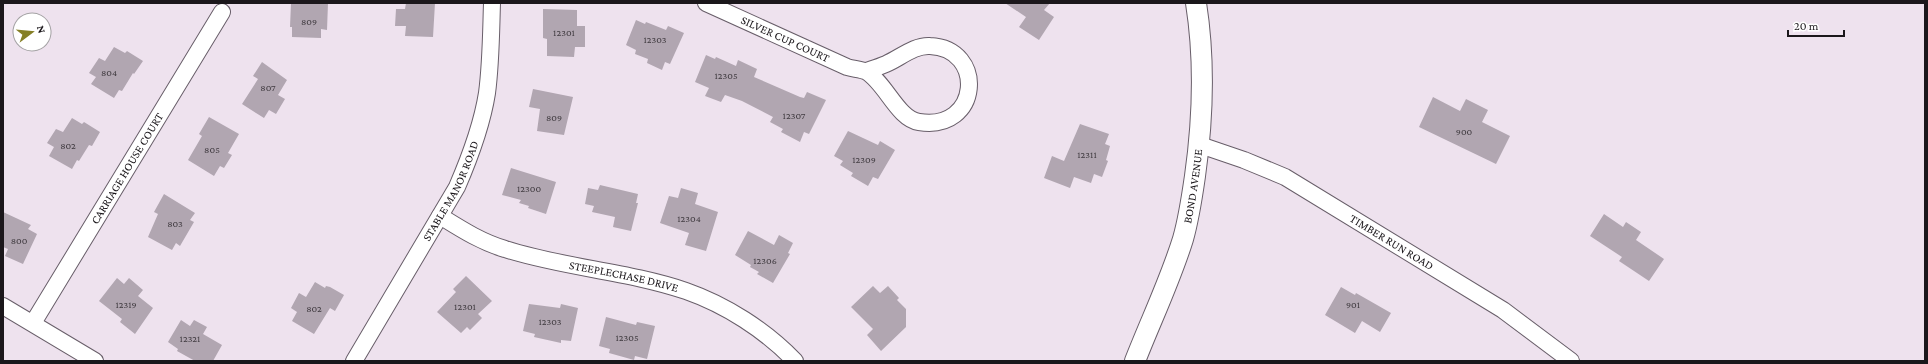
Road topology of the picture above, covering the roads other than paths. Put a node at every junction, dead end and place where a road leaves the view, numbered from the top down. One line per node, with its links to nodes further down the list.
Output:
1 (492, 3): 7 (street, STABLE MANOR ROAD)
2 (706, 3): 5 (street, SILVER CUP COURT)
3 (1196, 3): 6 (street, BOND AVENUE)
4 (222, 12): 9 (street, CARRIAGE HOUSE COURT)
5 (866, 71): 5 (street)
6 (1200, 145): 13 (street, BOND AVENUE); 14 (street, TIMBER RUN ROAD)
7 (440, 216): 11 (street, STABLE MANOR ROAD); 12 (street, STEEPLECHASE DRIVE)
8 (3, 306): 9 (street)
9 (33, 323): 10 (street)
10 (95, 361)
11 (354, 361)
12 (795, 361)
13 (1136, 361)
14 (1571, 361)

